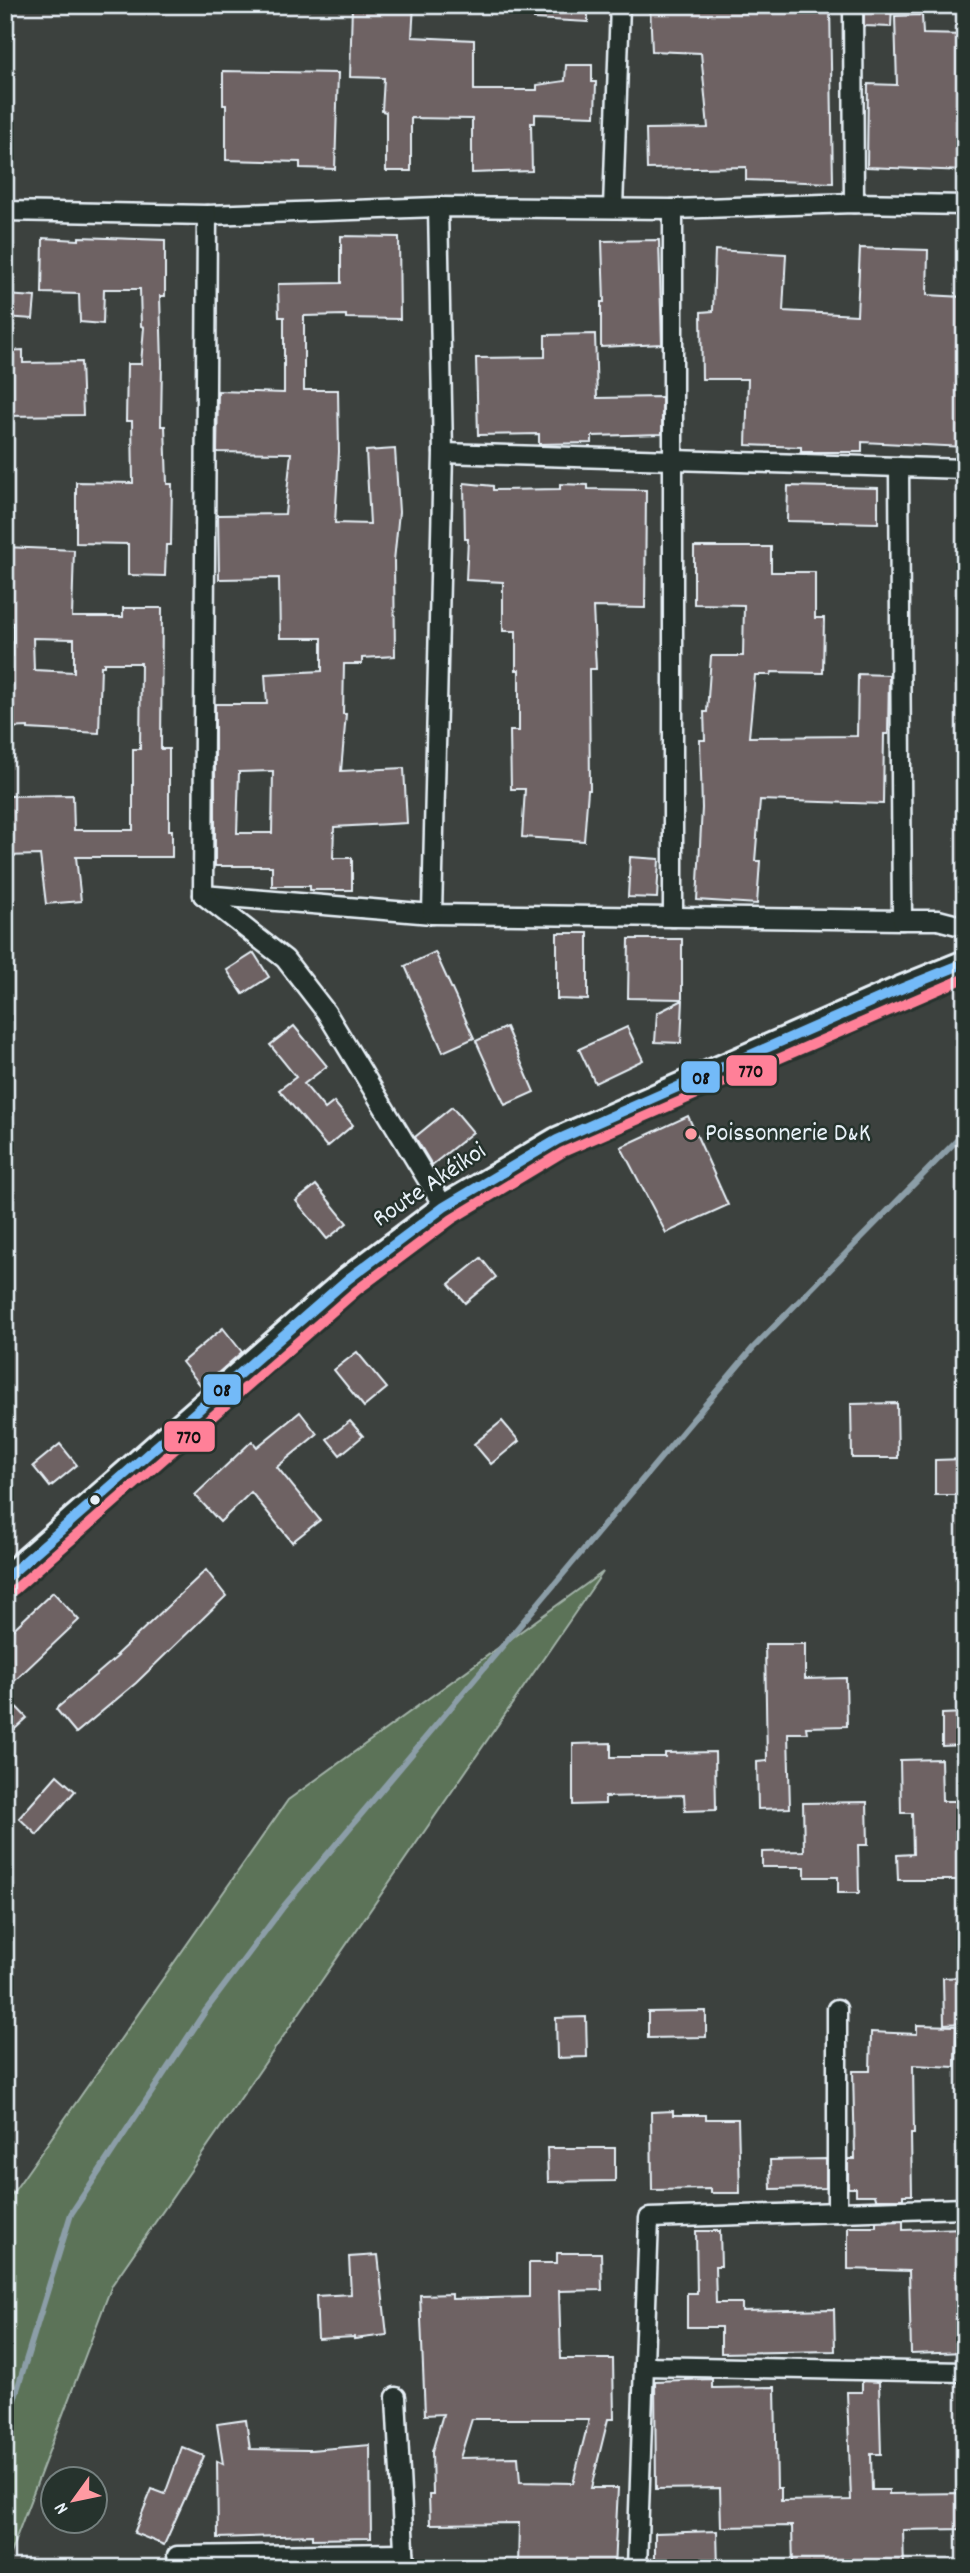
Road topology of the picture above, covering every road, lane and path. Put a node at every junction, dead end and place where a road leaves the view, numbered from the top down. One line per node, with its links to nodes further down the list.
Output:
1 (620, 5): 6 (street)
2 (853, 5): 3 (street)
3 (854, 203): 4 (street); 7 (street)
4 (965, 205)
5 (438, 207): 6 (street); 9 (street); 10 (street)
6 (613, 208): 7 (street)
7 (673, 209): 11 (street)
8 (5, 211): 9 (street)
9 (207, 215): 14 (street)
10 (443, 453): 11 (street); 15 (street)
11 (673, 459): 12 (street); 16 (street)
12 (899, 467): 13 (street); 17 (street)
13 (965, 469)
14 (203, 895): 15 (street); 20 (street)
15 (432, 914): 16 (street)
16 (673, 917): 17 (street)
17 (902, 920): 18 (street)
18 (965, 927)
19 (965, 963): 20 (street, Route Akéikoi)
20 (444, 1207): 21 (street, Route Akéikoi)
21 (5, 1579)
22 (837, 2009): 24 (street)
23 (965, 2208): 24 (street)
24 (836, 2212): 25 (street)
25 (644, 2366): 26 (street); 30 (street)
26 (965, 2372)
27 (396, 2398): 29 (street)
28 (177, 2556): 29 (street)
29 (404, 2560)
30 (638, 2568)

